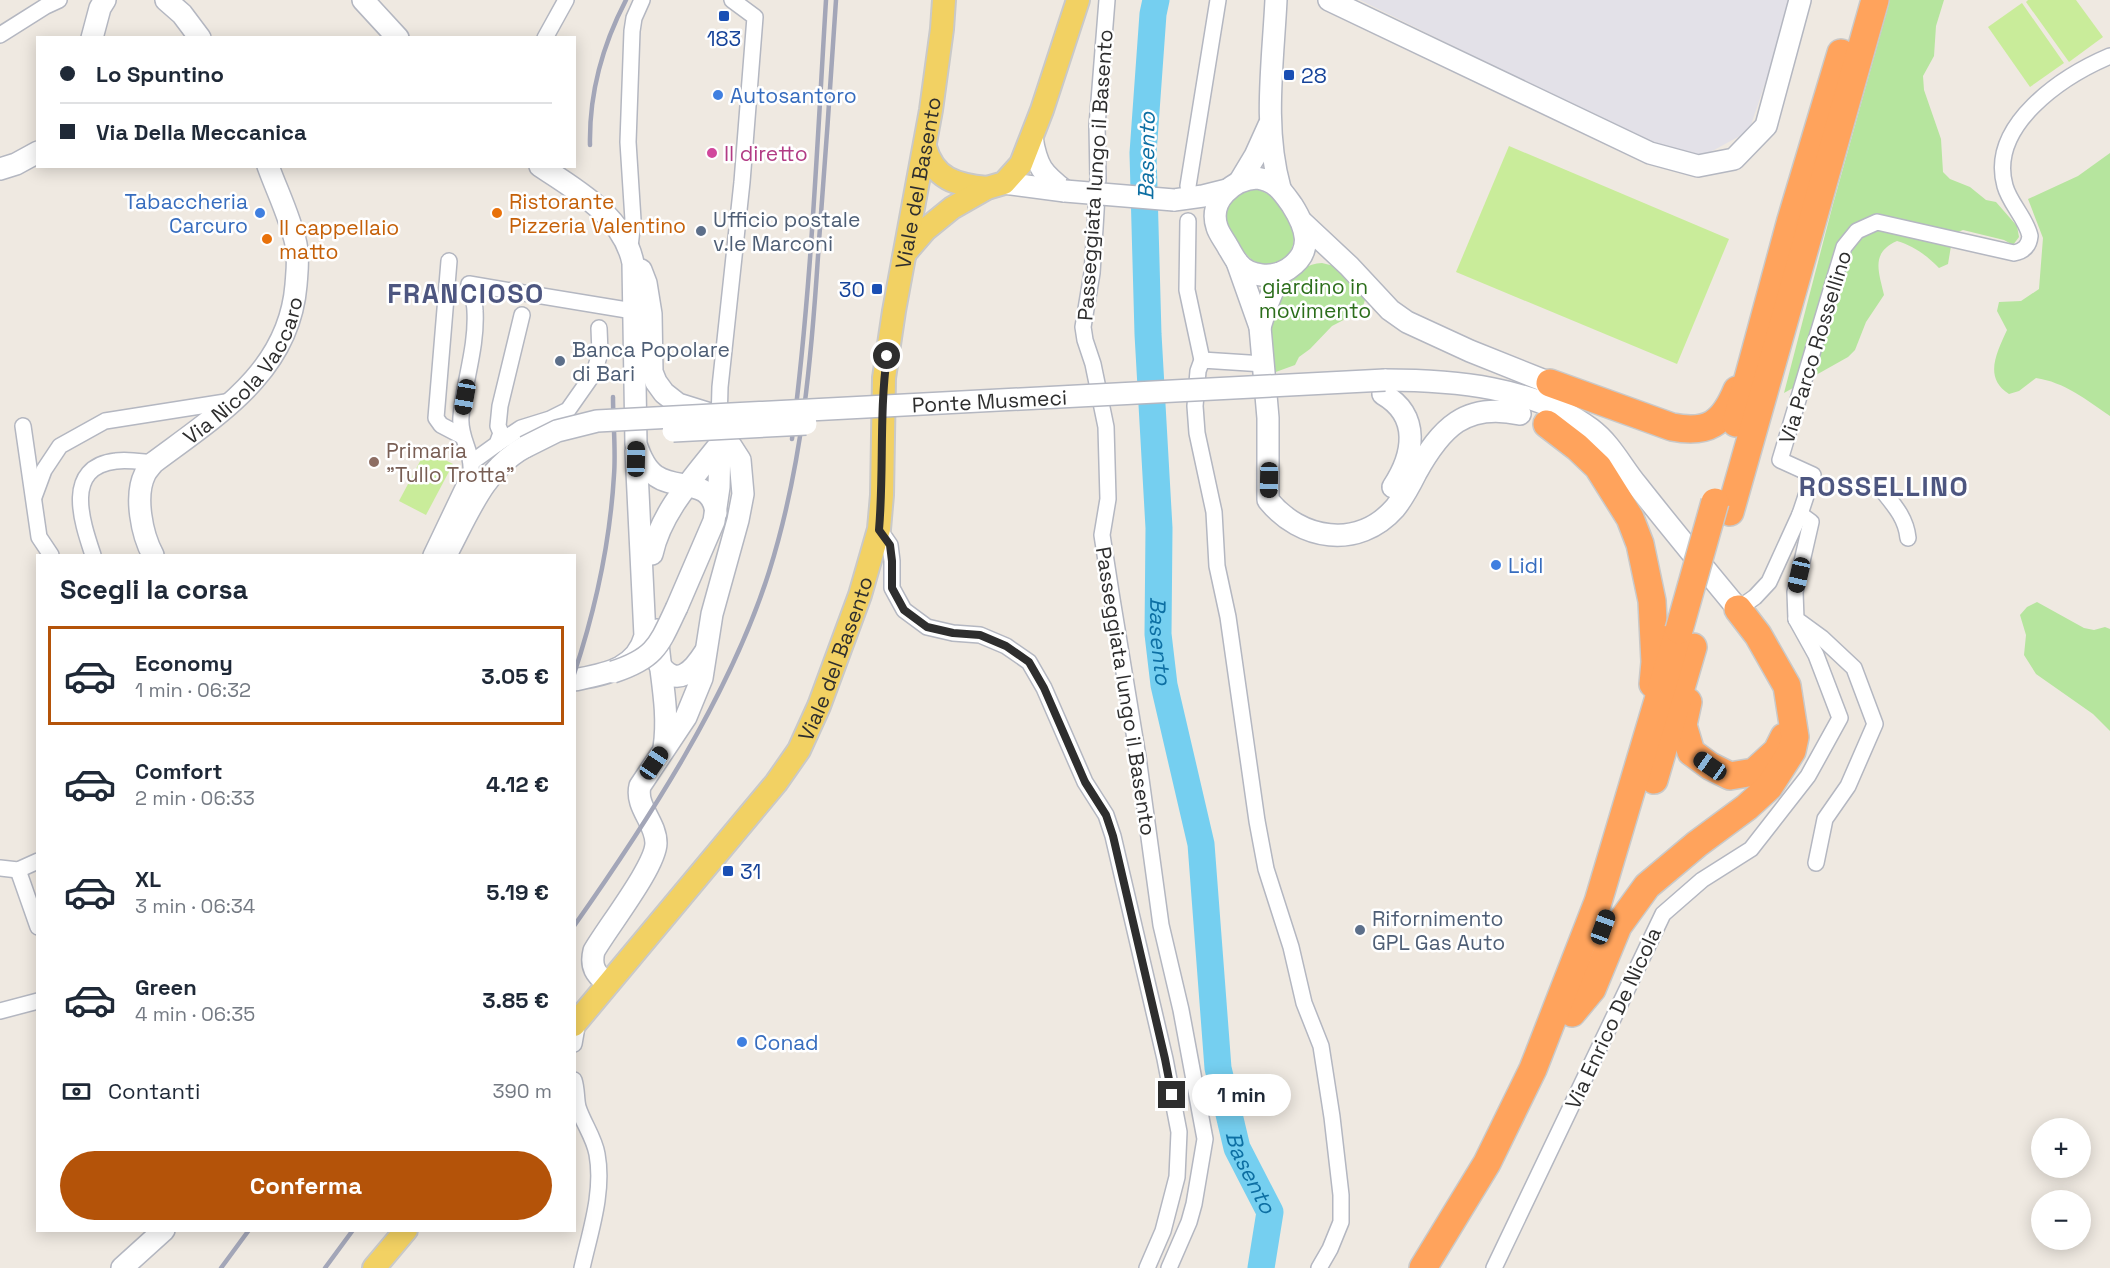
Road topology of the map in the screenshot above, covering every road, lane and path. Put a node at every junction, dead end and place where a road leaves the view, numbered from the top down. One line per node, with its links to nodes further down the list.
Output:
1 (59, 0): 17 (street)
2 (105, 0): 18 (street)
3 (166, 0): 19 (street)
4 (363, 0): 20 (street)
5 (566, 0): 21 (street)
6 (642, 0): 38 (street)
7 (732, 0): 54 (street)
8 (944, 0): 25 (main road, Viale del Basento)
9 (1078, 0): 24 (main road)
10 (1107, 0): 110 (street, Passeggiata lungo il Basento)
11 (1218, 0): 34 (street)
12 (1276, 0): 23 (street)
13 (1329, 0): 14 (street)
14 (1800, 0)
15 (1856, 0): 48 (highway)
16 (1875, 0): 70 (highway)
17 (0, 35)
18 (93, 36)
19 (198, 36)
20 (396, 36)
21 (546, 36)
22 (2110, 56): 72 (street, Via Parco Rossellino)
23 (1270, 122): 31 (street); 32 (street)
24 (1032, 138): 30 (main road); 33 (street)
25 (925, 147): 30 (main road); 39 (main road, Viale del Basento)
26 (36, 153): 29 (street)
27 (269, 168): 52 (street, Via Nicola Vaccaro)
28 (543, 168): 38 (street)
29 (0, 169)
30 (995, 185): 33 (street); 39 (main road)
31 (1233, 185): 32 (street); 34 (street); 37 (street)
32 (1280, 188): 36 (street)
33 (1065, 191): 34 (street, bridge)
34 (1181, 193): 37 (street)
35 (1188, 221): 49 (street)
36 (1303, 223): 42 (street); 43 (street)
37 (1217, 227): 41 (street)
38 (630, 248): 44 (street); 54 (street)
39 (905, 253): 73 (main road, Viale del Basento)
40 (449, 261): 57 (street)
41 (1237, 262): 43 (street); 46 (street)
42 (1349, 266): 43 (street); 53 (street)
43 (1287, 268): 46 (street)
44 (633, 311): 57 (street); 59 (street)
45 (522, 315): 58 (street)
46 (1260, 327): 50 (street)
47 (599, 328): 58 (street)
48 (1757, 345): 53 (highway); 70 (highway)
49 (1202, 360): 50 (street); 111 (street)
50 (1264, 364): 62 (street)
51 (1384, 387): 53 (street); 54 (street, Ponte Musmeci, bridge); 55 (street); 61 (street, Ponte Musmeci, bridge); 62 (street)
52 (234, 401): 64 (street, Via Nicola Vaccaro); 68 (street)
53 (1547, 403): 55 (street); 82 (street); 91 (highway)
54 (715, 408): 60 (street); 61 (street, Ponte Musmeci, bridge)
55 (1520, 414): 62 (street)
56 (23, 426): 68 (street)
57 (462, 436): 63 (street)
58 (497, 444): 63 (street)
59 (636, 444): 65 (street); 66 (street)
60 (720, 444): 66 (street); 71 (street); 85 (street)
61 (529, 452): 79 (street); 80 (street)
62 (1269, 460)
63 (472, 462): 78 (street)
64 (153, 463): 76 (street); 77 (street)
65 (637, 473): 81 (street); 87 (street, bridge)
66 (679, 484): 69 (street); 71 (street)
67 (1882, 490): 74 (street)
68 (34, 497): 75 (street)
69 (673, 507): 71 (street); 81 (street)
70 (1722, 507): 84 (highway, bridge)
71 (716, 510): 87 (street, bridge)
72 (1800, 514): 82 (street); 83 (street)
73 (879, 530): 98 (main road, Viale del Basento); 109 (street)
74 (1908, 538)
75 (50, 554)
76 (93, 554)
77 (153, 554)
78 (432, 554)
79 (447, 554)
80 (460, 554)
81 (652, 554): 86 (street)
82 (1738, 609): 90 (highway)
83 (1796, 619): 94 (street); 114 (street, Via Enrico De Nicola)
84 (1687, 635): 88 (highway); 91 (highway)
85 (705, 652): 86 (street); 92 (street)
86 (659, 664): 92 (street)
87 (613, 672): 89 (street)
88 (1686, 676): 90 (highway); 101 (highway)
89 (576, 680)
90 (1793, 719): 101 (highway)
91 (1649, 736): 112 (highway)
92 (664, 748): 98 (street)
93 (36, 862): 96 (street)
94 (1815, 863)
95 (0, 868): 96 (street)
96 (18, 870): 97 (street)
97 (36, 921)
98 (607, 984): 102 (main road, Viale del Basento)
99 (36, 1002): 100 (street)
100 (0, 1011)
101 (1572, 1013): 113 (highway)
102 (576, 1023)
103 (576, 1106): 108 (street)
104 (162, 1232): 106 (street)
105 (404, 1232): 107 (main road)
106 (122, 1268)
107 (374, 1268)
108 (582, 1268)
109 (1147, 1268)
110 (1169, 1268)
111 (1319, 1268)
112 (1423, 1268)
113 (1439, 1268)
114 (1494, 1268)

